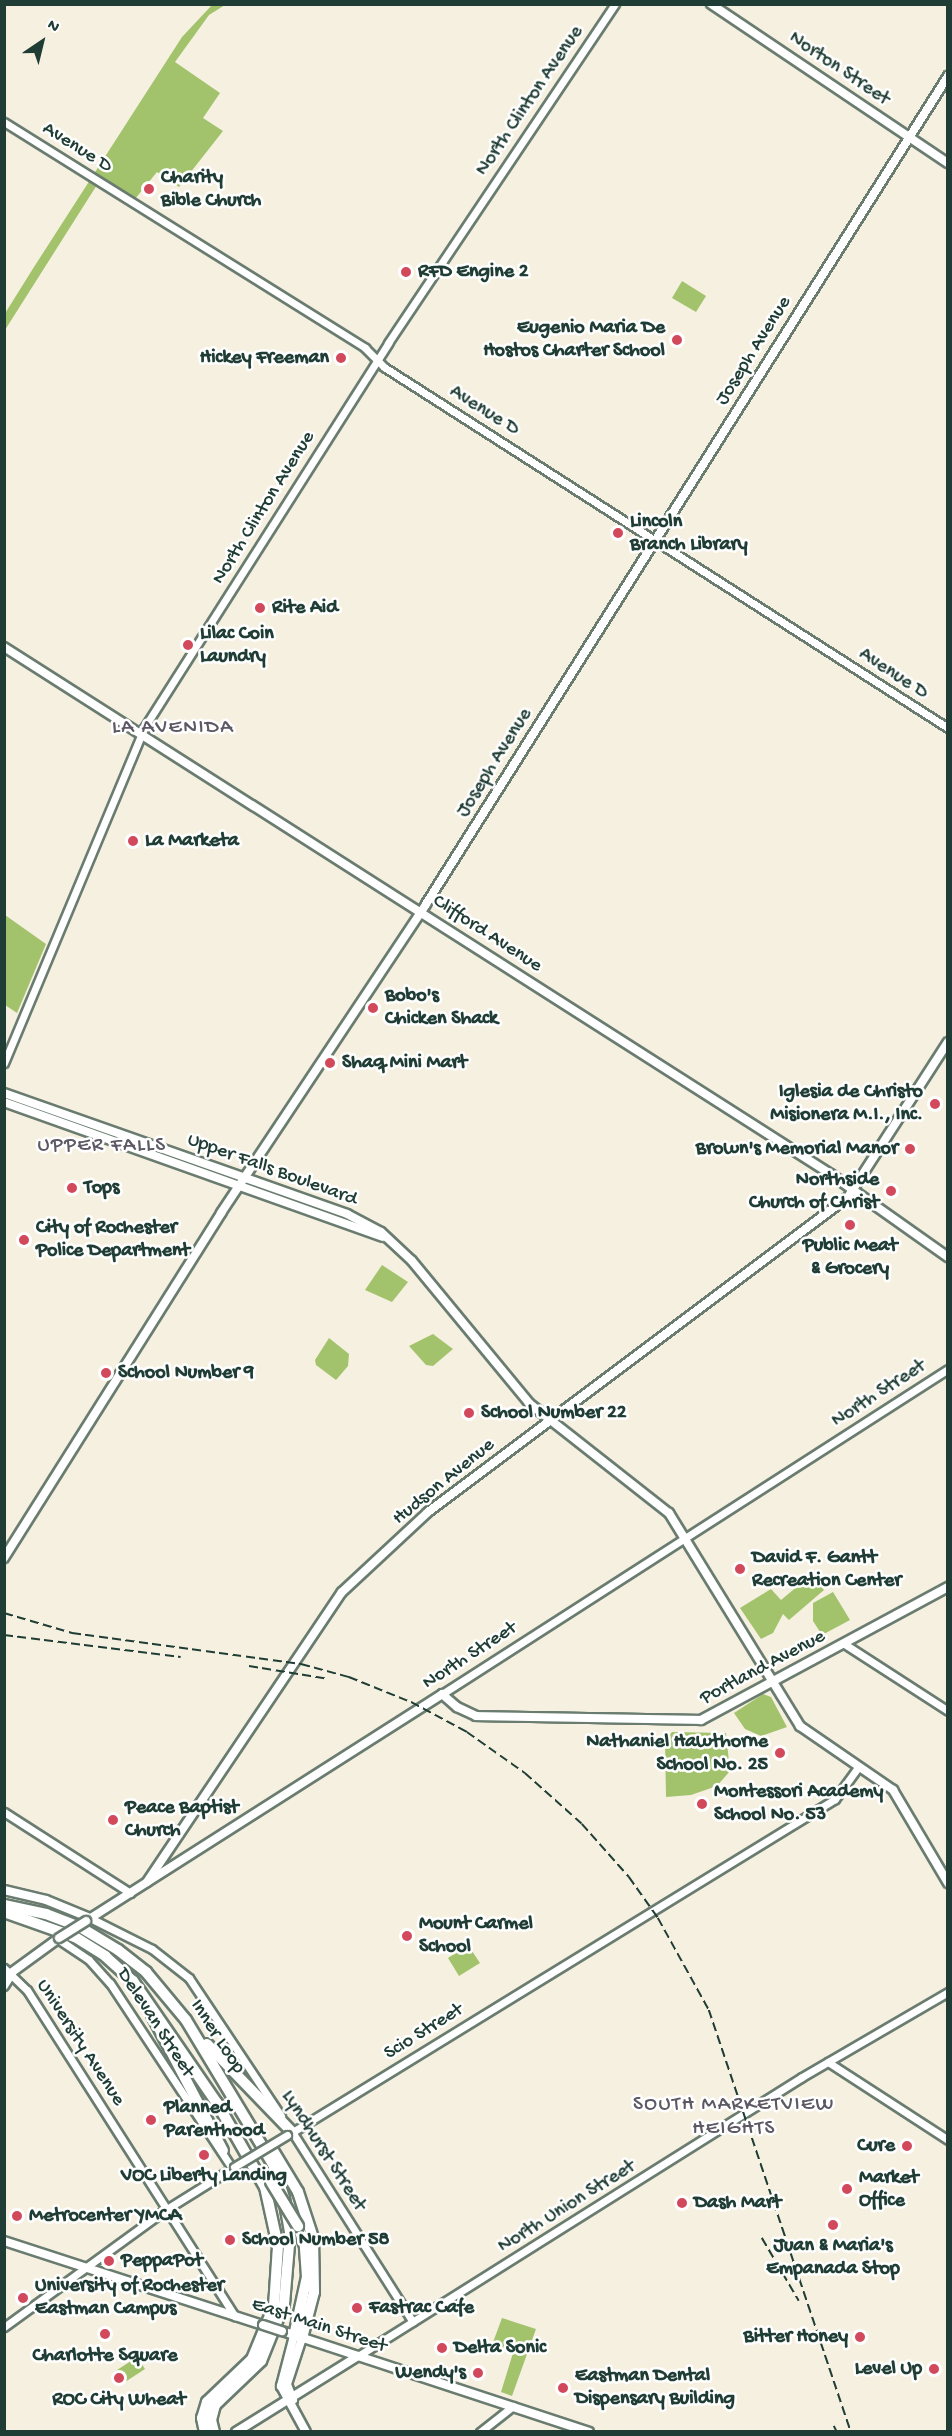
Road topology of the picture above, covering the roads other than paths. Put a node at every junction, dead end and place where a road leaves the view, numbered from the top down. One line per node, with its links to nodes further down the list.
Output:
1 (615, 4): 7 (street, North Clinton Avenue)
2 (711, 4): 5 (main road, Norton Street)
3 (948, 76): 5 (main road, Joseph Avenue)
4 (4, 122): 7 (street, Avenue D)
5 (909, 136): 6 (main road, Norton Street); 8 (main road, Joseph Avenue)
6 (948, 163)
7 (376, 360): 8 (street, Avenue D); 11 (street, North Clinton Avenue)
8 (655, 540): 10 (street, Avenue D); 12 (main road, Joseph Avenue)
9 (4, 647): 11 (main road, Clifford Avenue)
10 (948, 728)
11 (142, 733): 12 (main road, Clifford Avenue); 14 (street, North Clinton Avenue)
12 (421, 912): 17 (main road, Joseph Avenue); 18 (main road, Clifford Avenue)
13 (948, 1042): 18 (main road, Hudson Avenue)
14 (4, 1062)
15 (4, 1093): 17 (main road, Upper Falls Boulevard)
16 (4, 1102): 17 (main road, Upper Falls Boulevard)
17 (242, 1181): 21 (main road, Upper Falls Boulevard); 23 (main road, Joseph Avenue)
18 (854, 1190): 19 (main road, Clifford Avenue); 21 (main road, Hudson Avenue)
19 (948, 1257)
20 (948, 1369): 22 (street, North Street)
21 (550, 1420): 22 (main road, Upper Falls Boulevard); 31 (main road, Hudson Avenue)
22 (684, 1537): 26 (main road, Upper Falls Boulevard); 27 (street, North Street)
23 (4, 1558)
24 (948, 1587): 25 (main road, Portland Avenue)
25 (843, 1643): 26 (main road, Portland Avenue); 28 (street)
26 (773, 1681): 27 (main road, Portland Avenue); 29 (main road, Upper Falls Boulevard)
27 (442, 1694): 32 (main road, North Street)
28 (948, 1711)
29 (858, 1767): 34 (main road, Upper Falls Boulevard); 50 (street, Scio Street)
30 (4, 1812): 36 (street)
31 (167, 1850): 32 (main road); 33 (main road, Hudson Avenue)
32 (177, 1863): 33 (main road, North Street)
33 (147, 1882): 36 (main road, North Street)
34 (948, 1883)
35 (4, 1890): 40 (main road)
36 (130, 1893): 40 (main road, North Street)
37 (4, 1899): 40 (highway)
38 (4, 1905): 40 (highway, Inner Loop)
39 (4, 1912): 42 (highway, Inner Loop)
40 (85, 1922): 41 (main road, North Street, bridge); 46 (highway, Inner Loop); 50 (street, Lyndhurst Street)
41 (58, 1938): 43 (main road, North Street); 52 (street, Delevan Street)
42 (113, 1962): 49 (highway, Inner Loop); 52 (highway)
43 (7, 1973): 44 (main road); 54 (street, University Avenue)
44 (4, 1986)
45 (948, 1992): 47 (street, North Union Street)
46 (175, 2006): 48 (highway, Inner Loop); 50 (highway)
47 (828, 2062): 51 (street); 58 (street, North Union Street)
48 (219, 2072): 60 (highway); 65 (highway, Inner Loop)
49 (217, 2103): 60 (highway, bridge); 64 (highway, Inner Loop)
50 (289, 2134): 53 (street, Scio Street, bridge); 58 (street, Lyndhurst Street)
51 (948, 2140)
52 (223, 2151): 53 (street, Delevan Street)
53 (233, 2168): 54 (street, Scio Street)
54 (166, 2209): 56 (street, Scio Street); 57 (street, University Avenue)
55 (4, 2241): 56 (main road, East Main Street)
56 (86, 2267): 57 (main road, East Main Street); 59 (street, Scio Street)
57 (235, 2316): 60 (main road, East Main Street, bridge)
58 (413, 2322): 61 (street, North Union Street)
59 (4, 2327)
60 (298, 2337): 61 (main road, East Main Street); 62 (main road)
61 (358, 2356): 62 (main road, North Union Street); 63 (main road, East Main Street)
62 (289, 2399): 66 (main road, North Union Street); 67 (main road); 68 (main road)
63 (513, 2406): 69 (street); 70 (main road, East Main Street)
64 (205, 2432)
65 (214, 2432)
66 (236, 2432)
67 (306, 2432)
68 (313, 2432)
69 (480, 2432)
70 (589, 2432)

